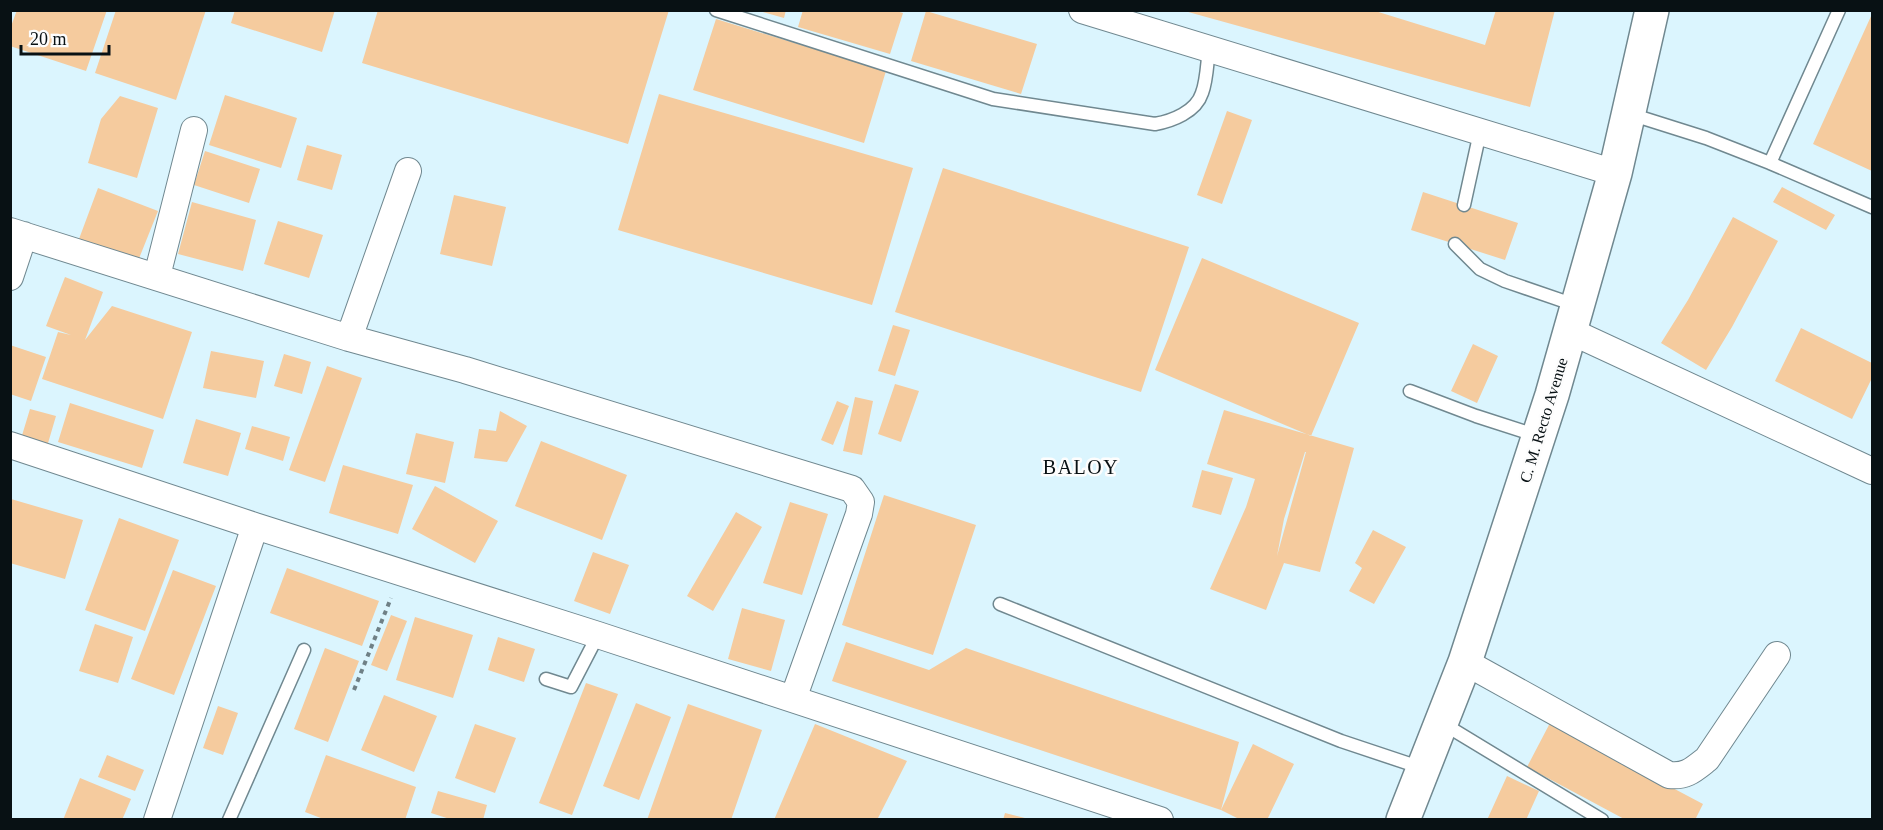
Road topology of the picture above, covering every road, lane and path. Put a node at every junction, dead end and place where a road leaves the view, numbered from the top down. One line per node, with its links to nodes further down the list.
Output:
1 (716, 10): 5 (lane)
2 (1082, 10): 5 (street)
3 (1652, 10): 6 (highway, C. M. Recto Avenue)
4 (1839, 10): 9 (lane)
5 (1209, 50): 8 (street)
6 (1630, 114): 9 (lane); 11 (highway, C. M. Recto Avenue)
7 (194, 130): 16 (street)
8 (1480, 132): 11 (street); 12 (lane)
9 (1770, 163): 13 (lane)
10 (408, 171): 19 (street)
11 (1615, 173): 18 (highway, C. M. Recto Avenue)
12 (1464, 205)
13 (1872, 207)
14 (17, 233): 16 (street); 17 (street)
15 (1455, 244): 18 (lane)
16 (157, 276): 19 (street)
17 (10, 277)
18 (1573, 318): 21 (highway, C. M. Recto Avenue); 23 (street)
19 (349, 338): 33 (street)
20 (1410, 391): 21 (lane)
21 (1539, 436): 30 (highway, C. M. Recto Avenue)
22 (10, 445): 24 (street)
23 (1872, 471)
24 (255, 526): 25 (street); 36 (street)
25 (401, 572): 27 (street); 32 (path)
26 (1000, 604): 35 (lane)
27 (598, 635): 31 (lane); 33 (street)
28 (304, 650): 37 (lane)
29 (1777, 655): 30 (street)
30 (1466, 662): 34 (highway, C. M. Recto Avenue)
31 (546, 679)
32 (354, 690)
33 (793, 699): 38 (street)
34 (1441, 722): 35 (highway, C. M. Recto Avenue); 40 (lane)
35 (1423, 769): 39 (highway, C. M. Recto Avenue)
36 (157, 819)
37 (229, 819)
38 (1160, 819)
39 (1403, 819)
40 (1602, 819)

